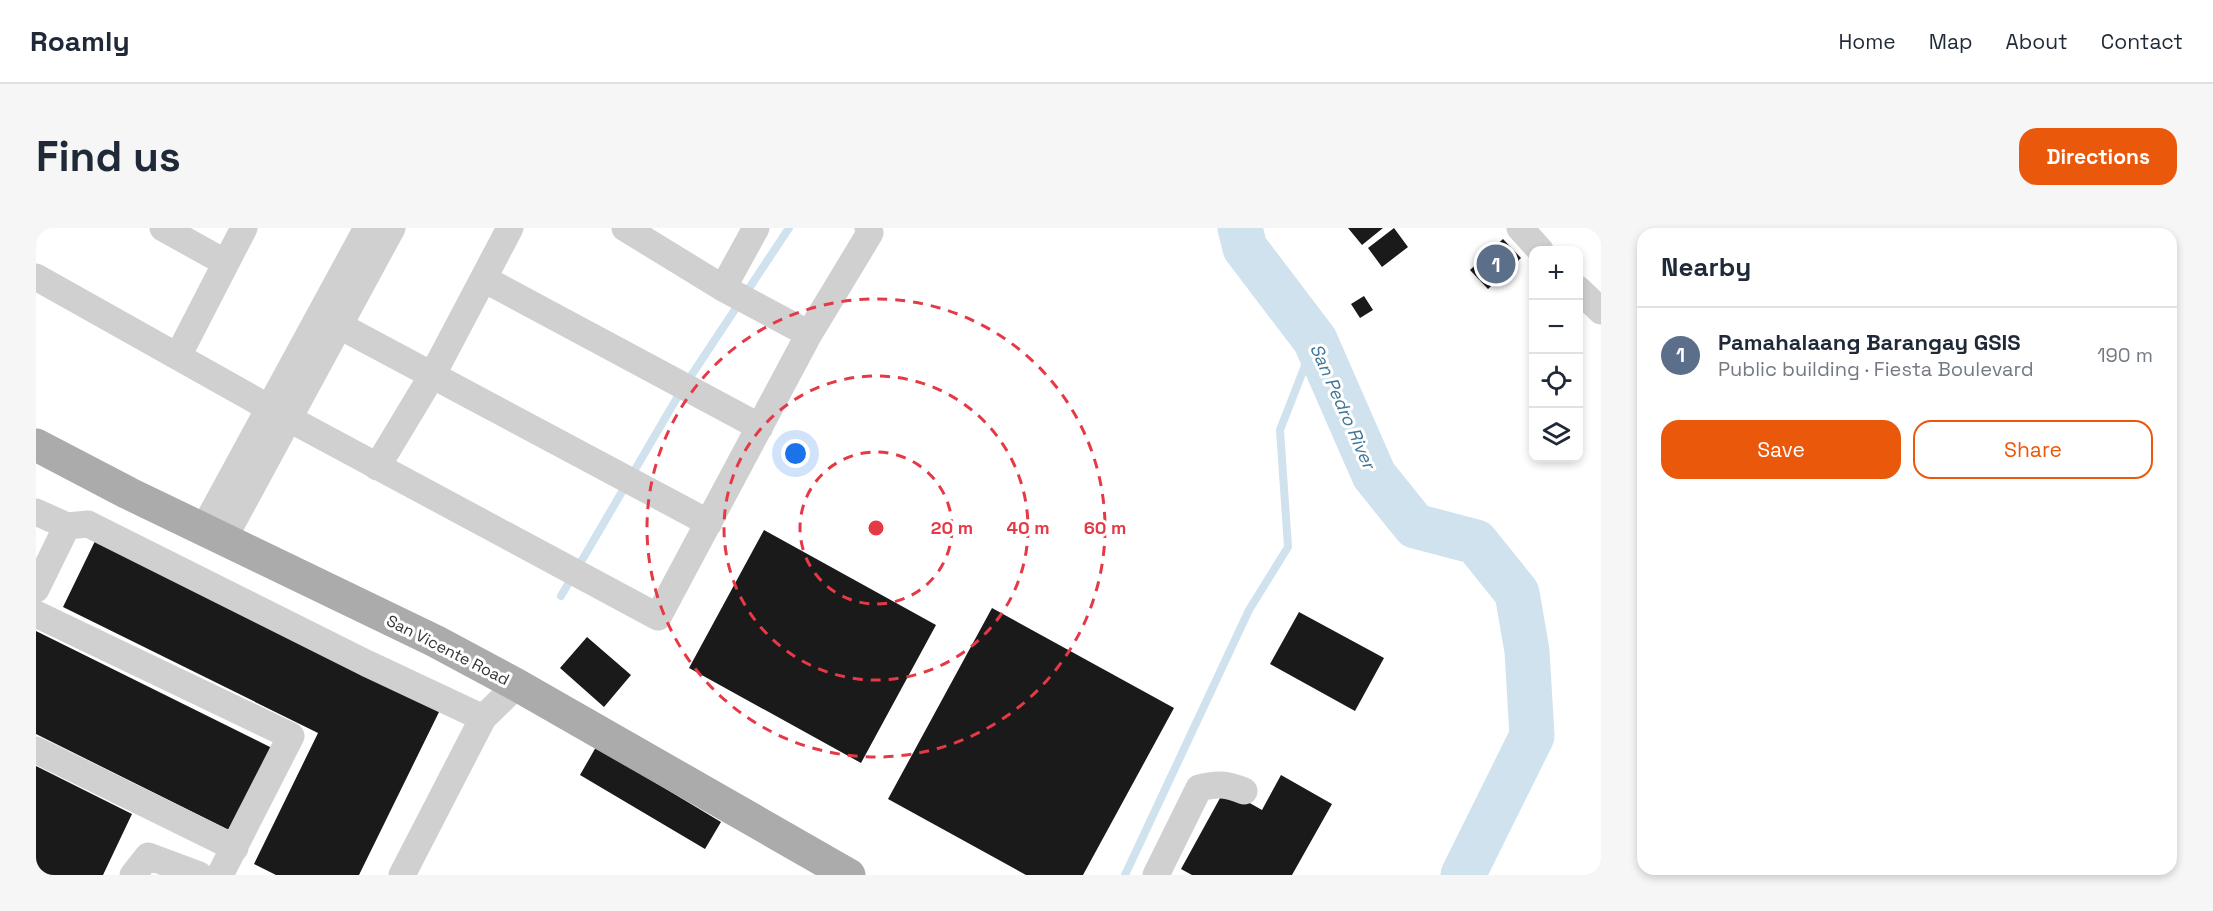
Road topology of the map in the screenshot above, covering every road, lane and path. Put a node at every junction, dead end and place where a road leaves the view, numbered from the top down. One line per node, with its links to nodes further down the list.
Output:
1 (163, 228): 11 (street)
2 (244, 228): 11 (street)
3 (367, 228): 21 (street)
4 (392, 228): 17 (street)
5 (510, 228): 13 (street)
6 (625, 228): 14 (street)
7 (756, 228): 14 (street)
8 (868, 228): 18 (street)
9 (1520, 228): 10 (street)
10 (1536, 246)
11 (226, 263): 19 (street)
12 (36, 277): 19 (street)
13 (484, 279): 20 (street); 22 (street)
14 (723, 288): 18 (street)
15 (1583, 294): 16 (street)
16 (1601, 311)
17 (340, 326): 20 (street); 21 (street)
18 (809, 334): 22 (street)
19 (178, 356): 21 (street)
20 (433, 374): 24 (street); 26 (street)
21 (280, 414): 24 (street); 28 (street)
22 (760, 427): 26 (street)
23 (36, 445): 28 (main road, San Vicente Road)
24 (377, 467): 26 (street)
25 (36, 512): 27 (street)
26 (709, 523)
27 (67, 526): 29 (street); 32 (street)
28 (214, 533): 31 (main road, San Vicente Road)
29 (36, 589)
30 (36, 614): 35 (street)
31 (517, 685): 32 (street); 40 (main road, San Vicente Road)
32 (483, 718): 39 (street)
33 (36, 750): 35 (street)
34 (1244, 791): 41 (street)
35 (235, 848): 38 (street)
36 (133, 875): 37 (street)
37 (199, 875)
38 (220, 875)
39 (402, 875)
40 (849, 875)
41 (1156, 875)

